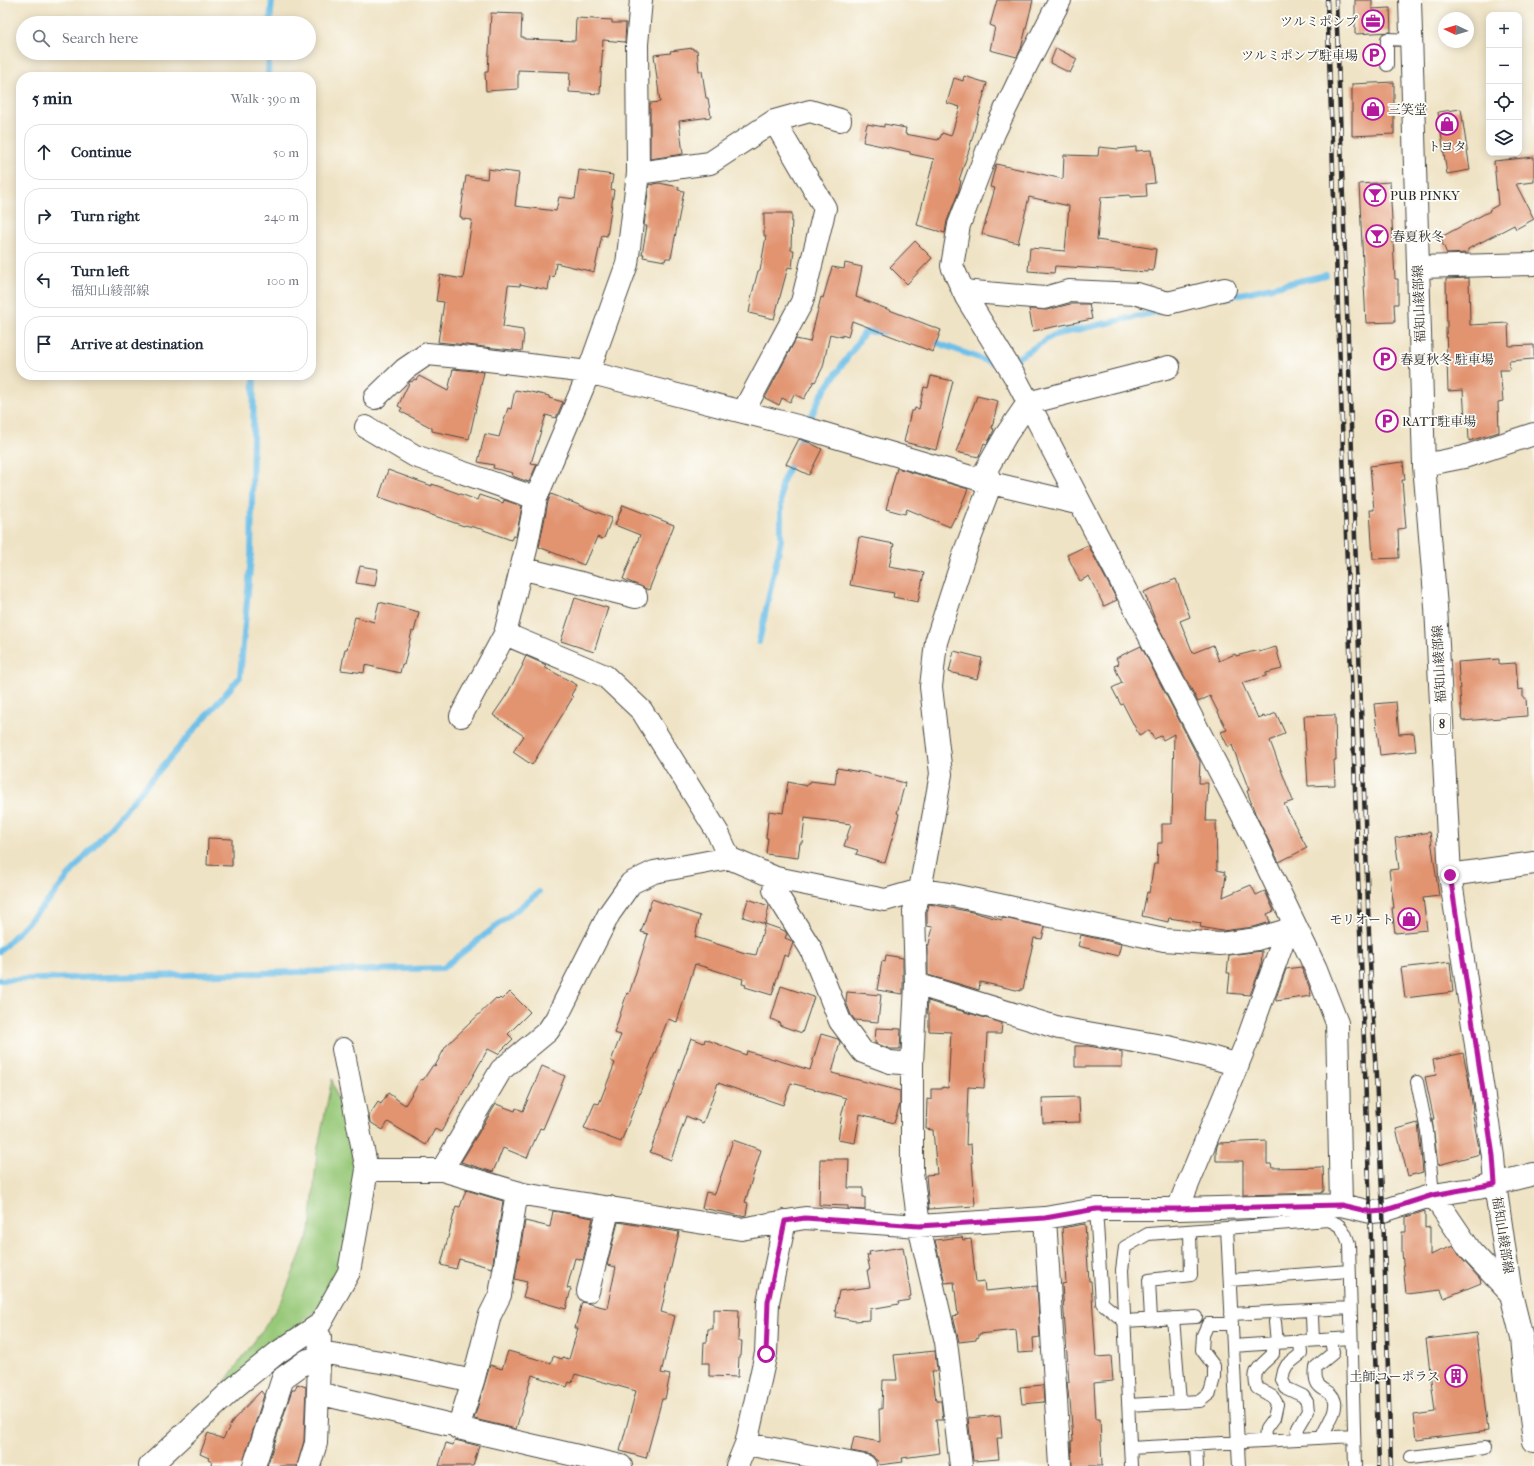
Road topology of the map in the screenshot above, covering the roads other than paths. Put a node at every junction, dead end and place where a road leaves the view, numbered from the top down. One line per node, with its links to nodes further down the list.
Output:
1 (641, 0): 8 (street)
2 (1060, 0): 12 (street)
3 (1410, 0): 4 (street, 福知山綾部線 / 8)
4 (1412, 40): 5 (lane); 10 (street, 福知山綾部線 / 8)
5 (1387, 65)
6 (840, 120): 7 (street)
7 (774, 121): 8 (street); 17 (street)
8 (638, 173): 14 (street)
9 (1534, 264): 10 (street)
10 (1418, 267): 20 (street, 福知山綾部線 / 8)
11 (1225, 289): 12 (street)
12 (963, 291): 16 (street)
13 (1169, 367): 16 (street)
14 (588, 372): 15 (street); 17 (street); 22 (street)
15 (375, 398)
16 (1028, 403): 21 (street); 23 (street)
17 (743, 412): 21 (street)
18 (366, 426): 22 (street)
19 (1534, 434): 20 (street)
20 (1424, 465): 30 (street, 福知山綾部線 / 8)
21 (991, 483): 23 (street); 32 (street)
22 (536, 498): 24 (street)
23 (1081, 504): 33 (street)
24 (521, 568): 25 (street); 26 (street)
25 (636, 597)
26 (505, 634): 27 (street); 28 (street)
27 (461, 716)
28 (730, 858): 31 (street); 40 (street)
29 (1534, 863): 30 (street)
30 (1450, 875): 42 (street, 福知山綾部線 / 8)
31 (776, 878): 32 (street); 36 (street)
32 (920, 890): 33 (street); 34 (street)
33 (1290, 928): 37 (street); 45 (street)
34 (916, 984): 36 (street); 37 (street)
35 (343, 1049): 39 (street)
36 (912, 1064): 51 (street)
37 (1238, 1065): 48 (street)
38 (1417, 1082): 44 (lane)
39 (367, 1170): 40 (street); 66 (street)
40 (442, 1170): 43 (street)
41 (1534, 1174): 42 (street)
42 (1495, 1184): 44 (street); 57 (street, 福知山綾部線 / 8)
43 (517, 1192): 46 (street); 74 (street)
44 (1433, 1195): 45 (street); 57 (street)
45 (1341, 1205): 48 (street)
46 (609, 1208): 50 (street); 56 (street)
47 (1096, 1209): 48 (street); 49 (street); 64 (lane)
48 (1178, 1209)
49 (1045, 1218): 51 (street); 98 (street)
50 (785, 1221): 51 (street); 86 (street)
51 (919, 1226): 97 (street)
52 (1228, 1228): 53 (lane); 54 (lane); 55 (lane)
53 (1190, 1231): 62 (lane); 64 (lane)
54 (1349, 1271): 55 (lane); 58 (lane)
55 (1230, 1280): 63 (lane)
56 (588, 1291)
57 (1511, 1294): 75 (street, 福知山綾部線 / 8)
58 (1350, 1308): 63 (lane); 67 (lane)
59 (1196, 1317): 60 (lane)
60 (1174, 1318): 62 (lane); 77 (lane)
61 (1312, 1318): 69 (lane)
62 (1151, 1319): 64 (lane)
63 (1232, 1319): 72 (lane); 77 (lane)
64 (1124, 1321): 78 (lane)
65 (1275, 1322): 71 (lane)
66 (320, 1324): 73 (street); 91 (street)
67 (1351, 1338): 68 (lane); 80 (lane)
68 (1331, 1339): 69 (lane); 81 (lane)
69 (1313, 1340): 70 (lane)
70 (1300, 1341): 71 (lane); 82 (lane)
71 (1275, 1343): 72 (lane); 83 (lane)
72 (1233, 1346): 85 (lane)
73 (320, 1356): 74 (street); 76 (street); 92 (street)
74 (473, 1381): 94 (street)
75 (1530, 1381): 84 (street, 福知山綾部線 / 8)
76 (318, 1392): 79 (street); 93 (street)
77 (1180, 1402): 78 (lane)
78 (1128, 1405): 88 (lane)
79 (447, 1424)
80 (1354, 1436): 81 (lane); 102 (lane)
81 (1322, 1437): 82 (lane)
82 (1297, 1438): 83 (lane)
83 (1265, 1440): 85 (lane)
84 (1534, 1441)
85 (1238, 1442): 87 (lane); 101 (lane)
86 (746, 1444): 95 (street); 96 (street)
87 (1196, 1444): 88 (lane); 100 (lane)
88 (1130, 1448): 99 (lane)
89 (1485, 1448): 90 (lane)
90 (1411, 1457)
91 (150, 1466)
92 (254, 1466)
93 (309, 1466)
94 (621, 1466)
95 (737, 1466)
96 (865, 1466)
97 (961, 1466)
98 (1060, 1466)
99 (1131, 1466)
100 (1197, 1466)
101 (1239, 1466)
102 (1355, 1466)

